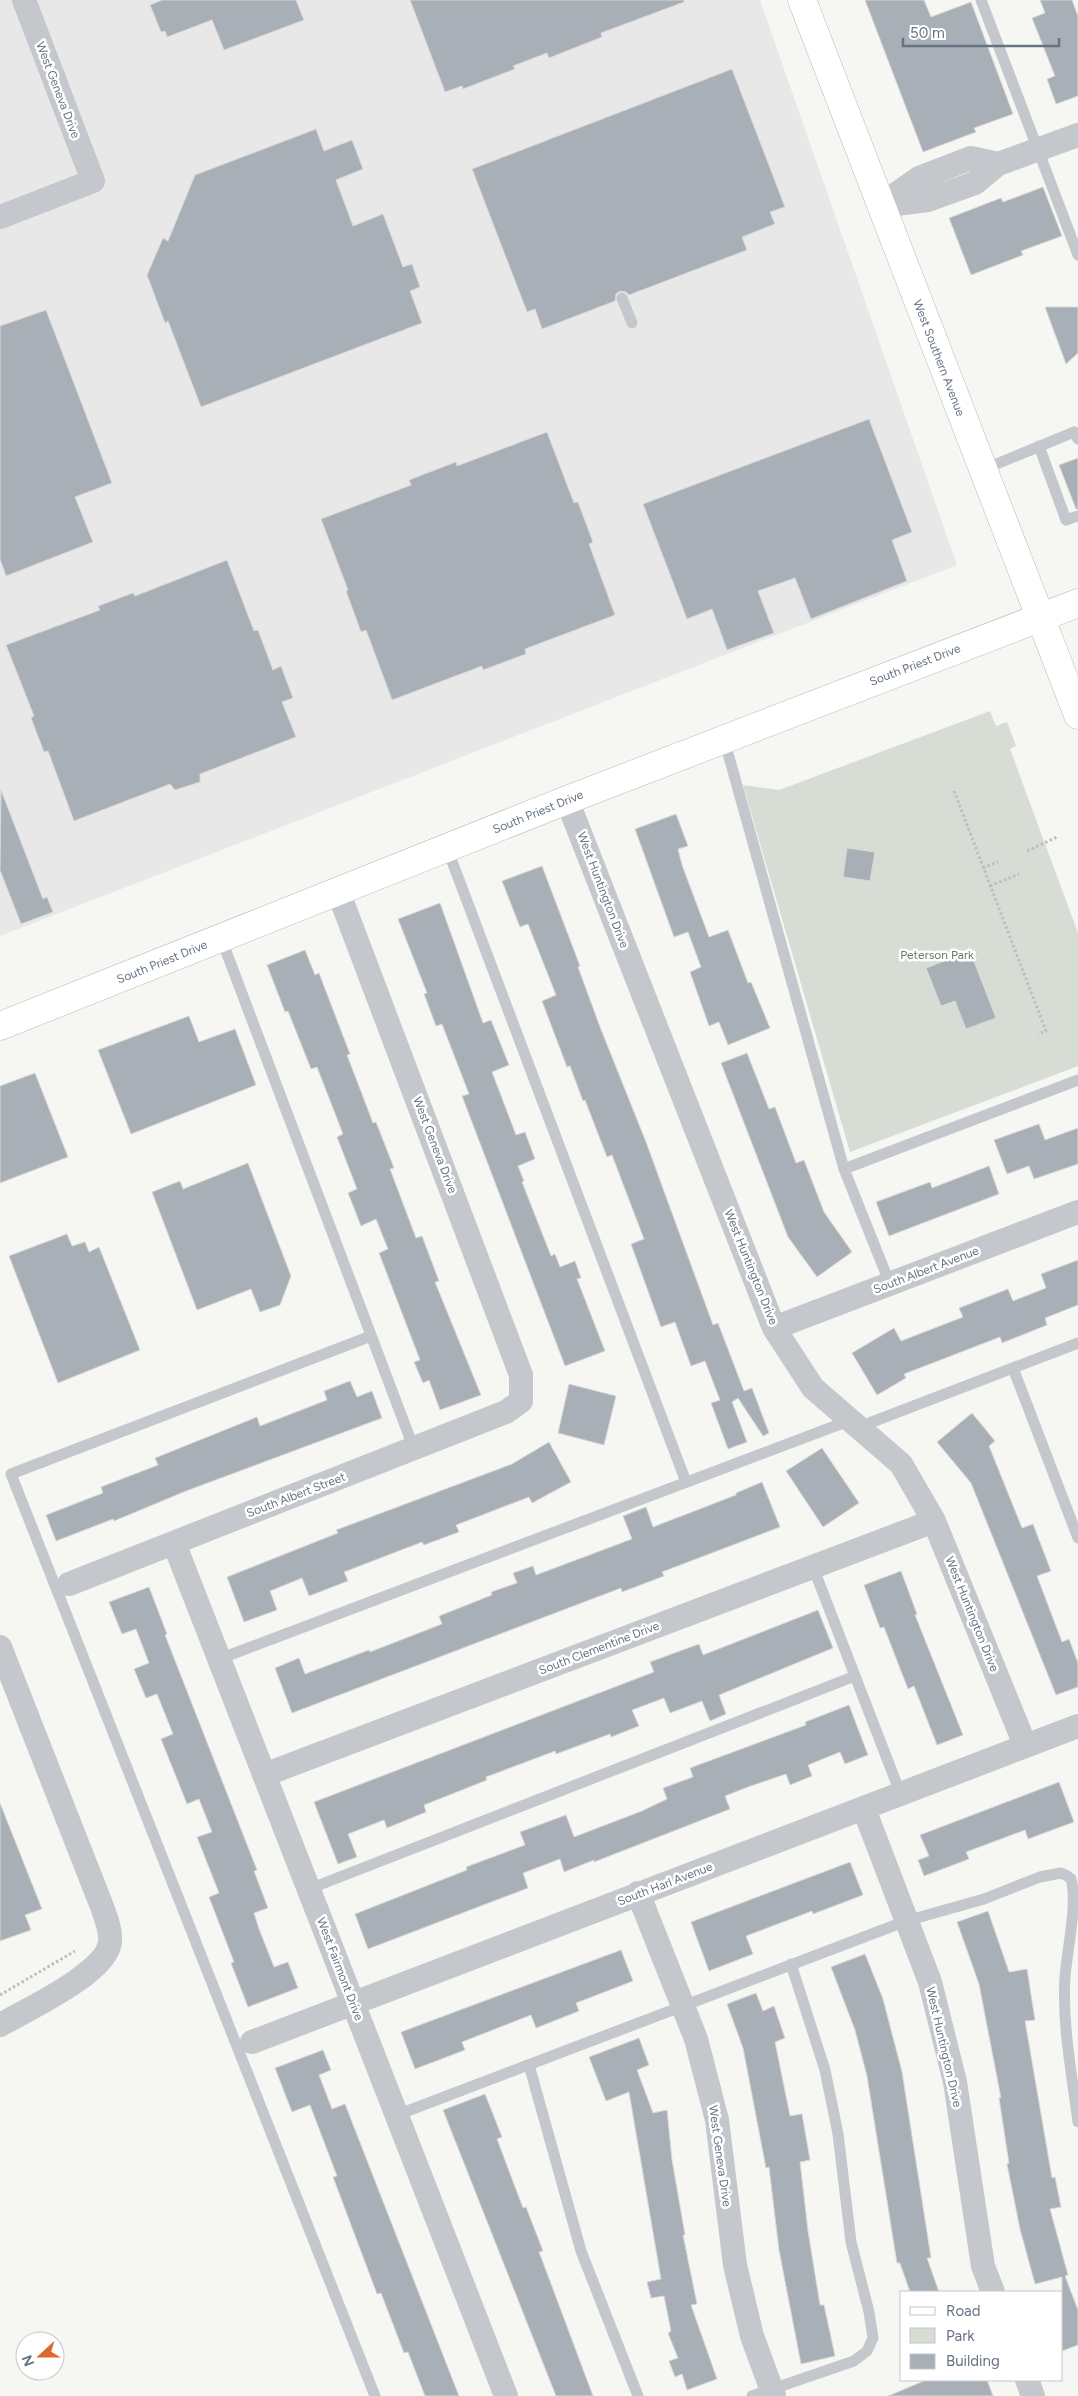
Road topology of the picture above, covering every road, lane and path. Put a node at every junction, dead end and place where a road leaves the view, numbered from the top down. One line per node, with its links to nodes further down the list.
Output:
1 (24, 0): 7 (street, West Geneva Drive)
2 (802, 0): 6 (main road, West Southern Avenue)
3 (981, 0): 5 (lane)
4 (1078, 135): 5 (street)
5 (1038, 149): 6 (street); 8 (lane)
6 (880, 206): 13 (main road, West Southern Avenue)
7 (0, 217)
8 (1078, 255)
9 (622, 298): 10 (lane)
10 (632, 323)
11 (1078, 439): 12 (lane)
12 (1040, 446): 13 (lane); 14 (lane)
13 (982, 470): 16 (main road, West Southern Avenue)
14 (1078, 516)
15 (1078, 603): 16 (main road, South Priest Drive)
16 (1040, 617): 17 (main road, West Southern Avenue); 18 (main road, South Priest Drive)
17 (1078, 715)
18 (724, 739): 20 (main road, South Priest Drive); 33 (lane)
19 (954, 791): 25 (path)
20 (568, 800): 22 (main road, South Priest Drive); 36 (street, West Huntington Drive)
21 (1057, 837): 23 (path)
22 (447, 848): 28 (main road, South Priest Drive); 43 (lane)
23 (1027, 850)
24 (998, 862): 25 (path)
25 (983, 868): 27 (path)
26 (1019, 874): 27 (path)
27 (990, 886): 31 (path)
28 (338, 891): 29 (main road, South Priest Drive); 40 (street, West Geneva Drive)
29 (221, 938): 30 (main road, South Priest Drive); 37 (lane)
30 (0, 1026)
31 (1038, 1034)
32 (1078, 1080): 33 (lane)
33 (844, 1169): 35 (lane)
34 (1078, 1212): 35 (street, South Albert Avenue)
35 (890, 1284): 36 (street, South Albert Avenue)
36 (774, 1328): 41 (street, West Huntington Drive)
37 (371, 1336): 42 (lane); 73 (lane)
38 (1078, 1343): 39 (lane)
39 (1013, 1368): 41 (lane); 45 (lane)
40 (521, 1401): 42 (street, South Albert Street)
41 (855, 1424): 43 (lane); 44 (street, West Huntington Drive)
42 (414, 1448): 46 (street, South Albert Street)
43 (686, 1482): 50 (lane)
44 (934, 1521): 47 (street, South Clementine Drive); 53 (street, West Huntington Drive)
45 (1078, 1538)
46 (174, 1543): 48 (street, South Albert Street); 50 (street, West Fairmont Drive)
47 (813, 1567): 51 (lane); 54 (street, South Clementine Drive)
48 (70, 1584)
49 (0, 1647): 65 (street)
50 (219, 1659): 54 (street, West Fairmont Drive)
51 (855, 1676): 55 (lane); 57 (lane)
52 (1078, 1726): 53 (street, South Harl Avenue)
53 (1025, 1745): 55 (street, South Harl Avenue)
54 (264, 1775): 57 (street, West Fairmont Drive)
55 (900, 1794): 56 (street, South Harl Avenue)
56 (864, 1809): 58 (street, South Harl Avenue); 59 (street, West Huntington Drive)
57 (309, 1889): 63 (street, West Fairmont Drive)
58 (638, 1894): 63 (street, South Harl Avenue); 64 (street, West Geneva Drive)
59 (906, 1921): 61 (lane); 69 (lane); 70 (street, West Huntington Drive)
60 (76, 1951): 62 (path)
61 (791, 1964): 64 (lane); 72 (lane)
62 (0, 1995)
63 (353, 2003): 66 (street, South Harl Avenue); 68 (street, West Fairmont Drive)
64 (683, 2006): 67 (lane); 72 (street, West Geneva Drive)
65 (0, 2025)
66 (252, 2042)
67 (529, 2065): 68 (lane); 75 (lane)
68 (397, 2115): 74 (street, West Fairmont Drive)
69 (1078, 2122)
70 (993, 2291)
71 (1027, 2381): 76 (street)
72 (766, 2394)
73 (375, 2396)
74 (506, 2396)
75 (638, 2396)
76 (1033, 2396)

